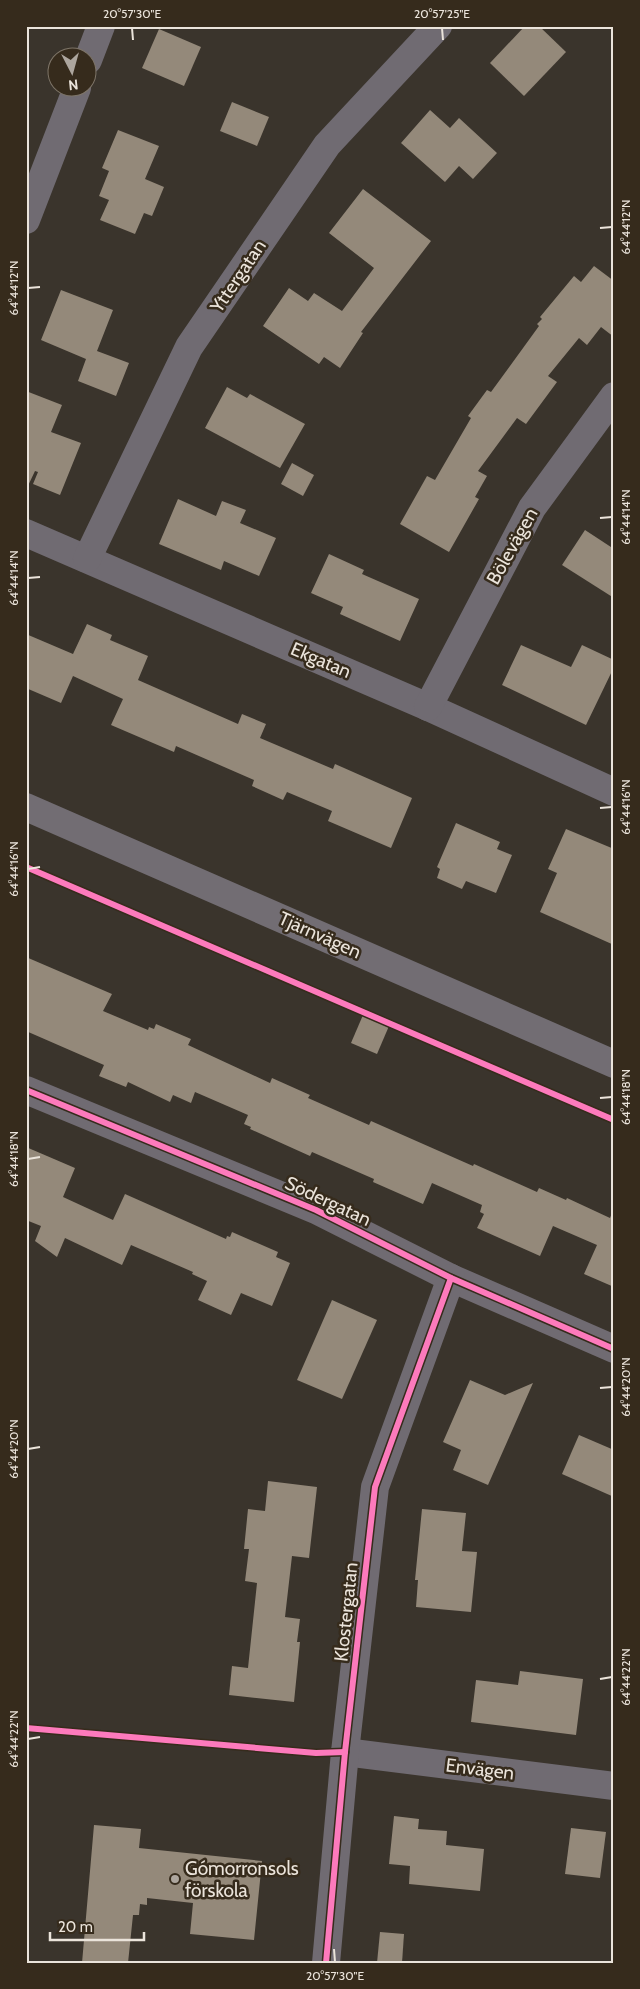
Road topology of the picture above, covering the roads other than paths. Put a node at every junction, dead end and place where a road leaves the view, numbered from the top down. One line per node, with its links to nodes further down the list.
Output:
1 (101, 26): 3 (street)
2 (438, 26): 8 (street, Yttergatan)
3 (93, 48)
4 (73, 98): 5 (street)
5 (26, 220)
6 (614, 396): 9 (street, Bölevägen)
7 (26, 533): 8 (street, Ekgatan)
8 (87, 558): 9 (street, Ekgatan)
9 (428, 707): 10 (street, Ekgatan)
10 (614, 792)
11 (26, 807): 12 (street, Tjärnvägen)
12 (614, 1064)
13 (26, 1090): 14 (street, Södergatan)
14 (451, 1278): 15 (street, Södergatan); 16 (street, Klostergatan)
15 (614, 1348)
16 (345, 1752): 17 (street, Envägen); 18 (street, Klostergatan)
17 (614, 1786)
18 (326, 1963)

